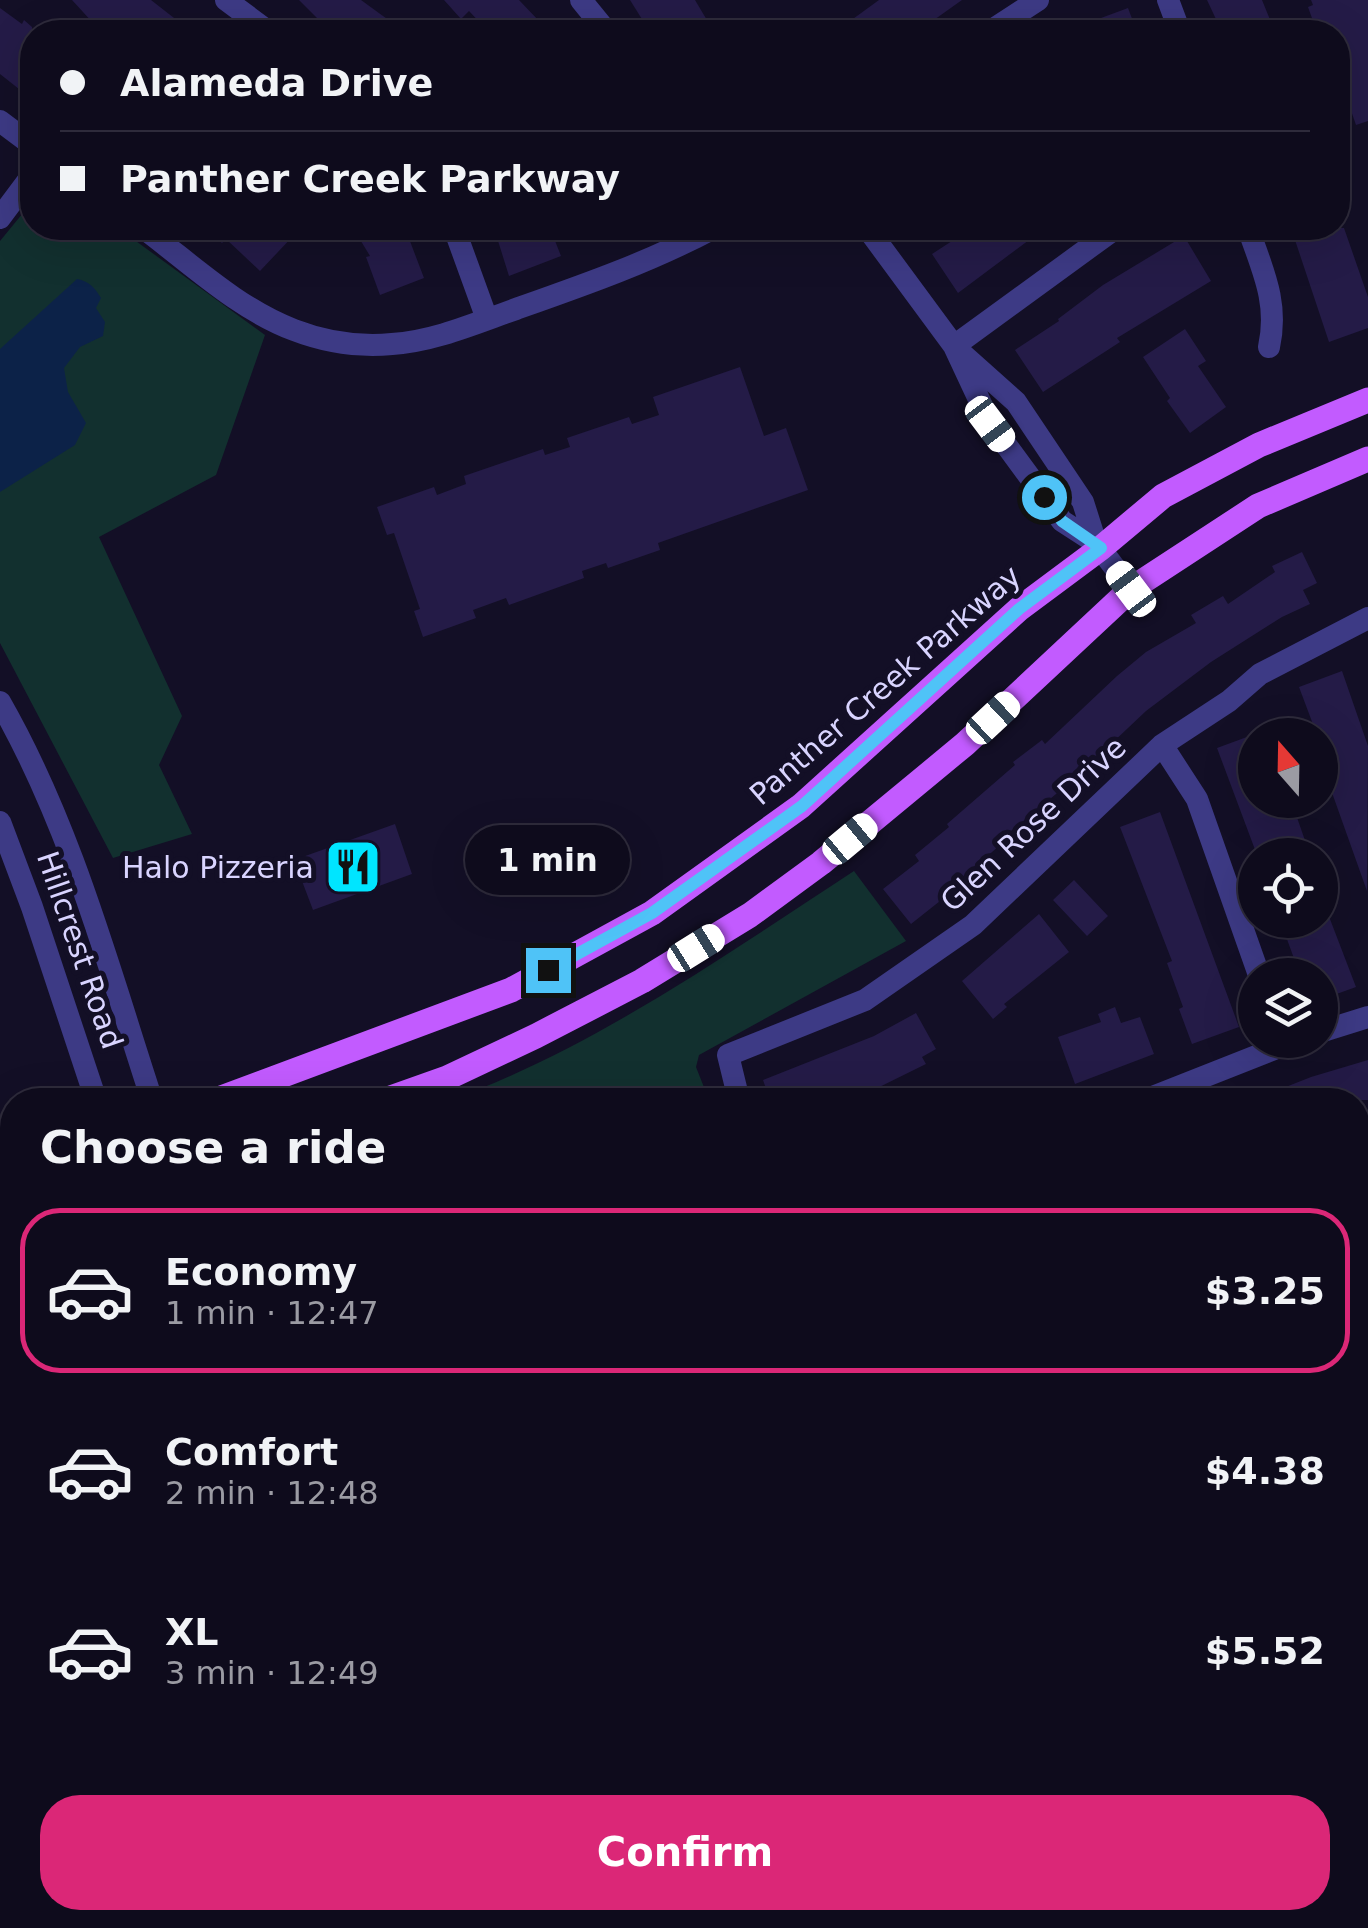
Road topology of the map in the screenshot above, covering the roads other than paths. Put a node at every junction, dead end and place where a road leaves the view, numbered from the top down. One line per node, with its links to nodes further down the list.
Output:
1 (226, 0): 4 (street)
2 (581, 0): 5 (street)
3 (1038, 0): 6 (street)
4 (254, 20)
5 (597, 20)
6 (1007, 20)
7 (20, 191): 8 (street)
8 (0, 218)
9 (159, 240): 15 (street)
10 (458, 240): 15 (street)
11 (688, 240): 15 (street)
12 (876, 240): 16 (street)
13 (1100, 240): 16 (street)
14 (1252, 240): 17 (street)
15 (487, 319)
16 (954, 346): 20 (street); 20 (street)
17 (1269, 346)
18 (1368, 400): 20 (main road, Panther Creek Parkway)
19 (1368, 459): 21 (main road)
20 (1098, 546): 21 (street); 32 (main road, Panther Creek Parkway)
21 (1131, 589): 33 (main road)
22 (1368, 618): 24 (street, Glen Rose Drive)
23 (0, 702): 31 (street, Hillcrest Road)
24 (1162, 746): 26 (street); 34 (street, Glen Rose Drive)
25 (0, 822): 30 (street, Hillcrest Road)
26 (1253, 958)
27 (1368, 1016): 28 (street)
28 (1338, 1026)
29 (1248, 1058): 35 (street)
30 (92, 1088)
31 (148, 1088)
32 (248, 1088)
33 (419, 1088)
34 (736, 1088)
35 (1174, 1088)

